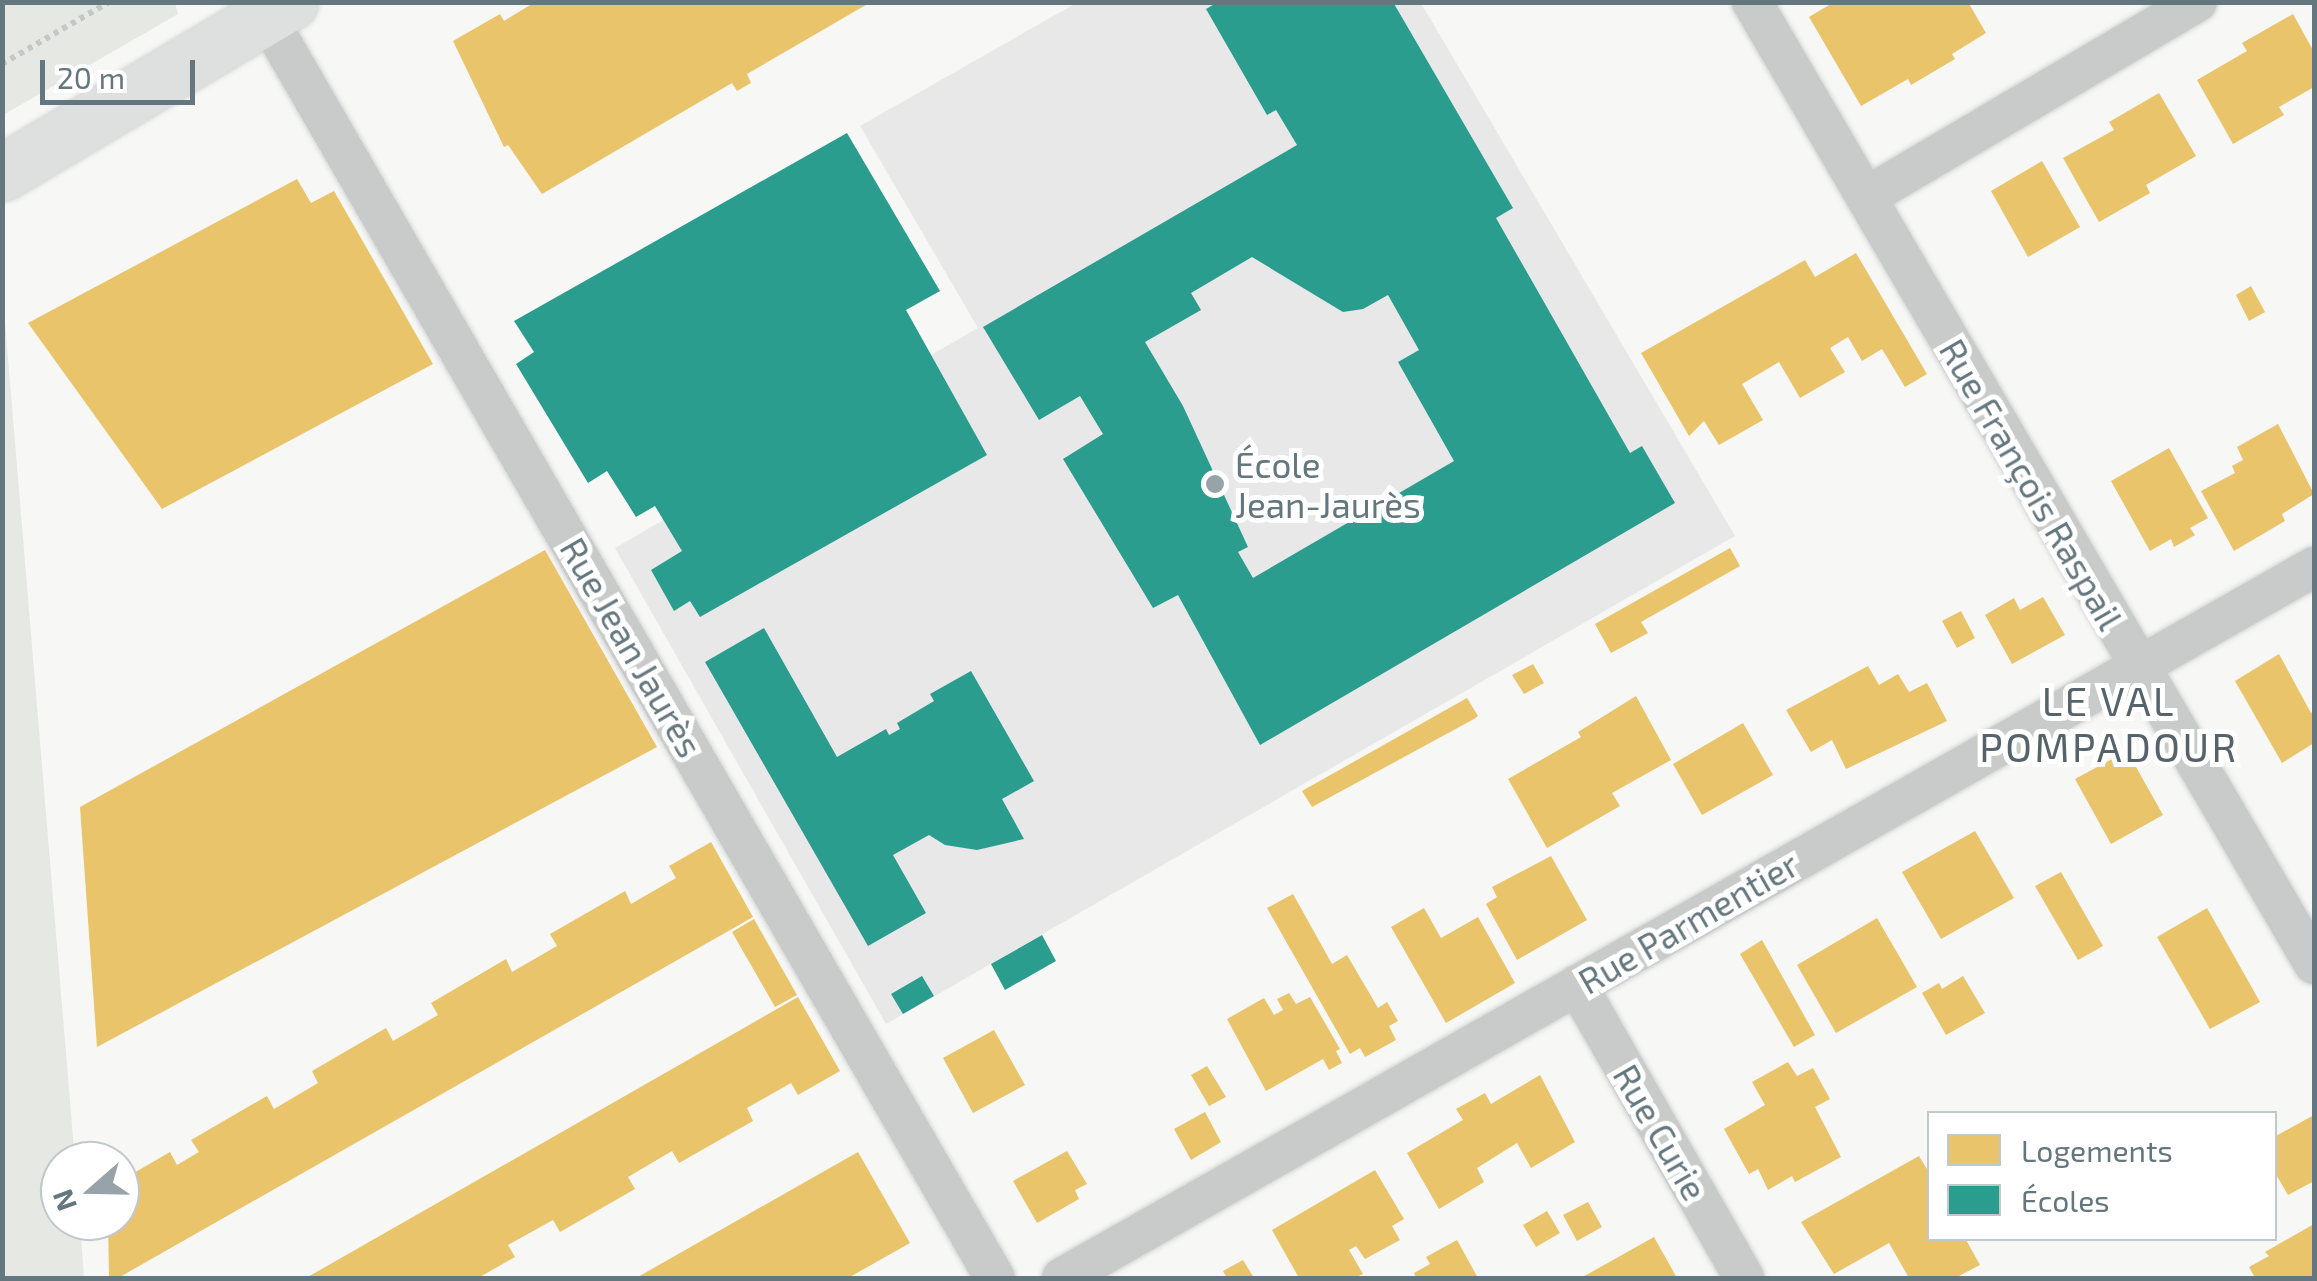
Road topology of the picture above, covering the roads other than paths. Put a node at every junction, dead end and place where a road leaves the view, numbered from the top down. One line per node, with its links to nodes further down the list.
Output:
1 (1752, 2): 5 (street, Rue François Raspail)
2 (2197, 2): 5 (street)
3 (278, 9): 4 (main road); 10 (street, Rue Jean Jaurès)
4 (2, 173)
5 (1866, 197): 7 (street, Rue François Raspail)
6 (2314, 567): 7 (street, Rue Parmentier)
7 (2137, 667): 8 (street, Rue François Raspail); 9 (street, Rue Parmentier)
8 (2314, 964)
9 (1577, 985): 11 (street, Rue Parmentier); 12 (street, Rue Curie)
10 (995, 1278)
11 (1062, 1278)
12 (1744, 1278)

